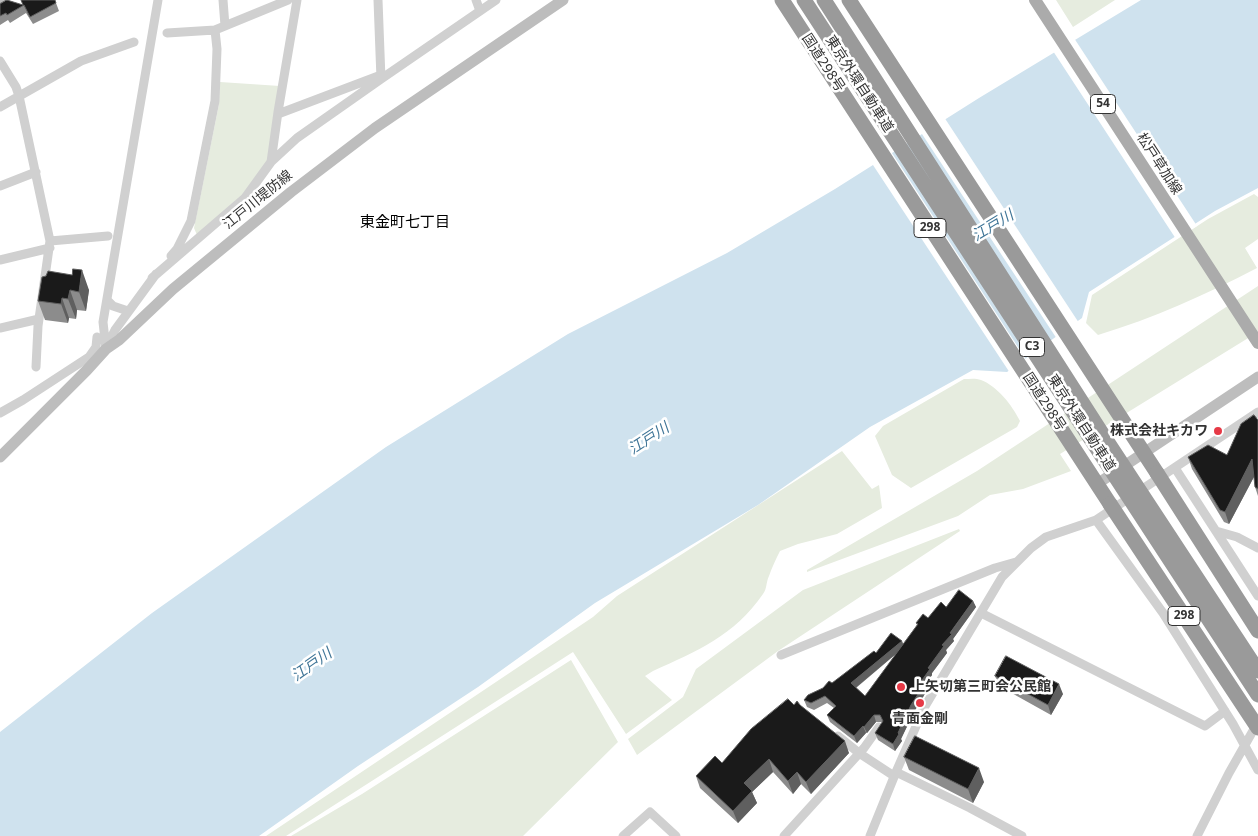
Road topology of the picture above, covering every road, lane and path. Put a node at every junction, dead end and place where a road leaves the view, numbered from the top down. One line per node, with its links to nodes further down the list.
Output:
1 (158, 0): 31 (street)
2 (223, 0): 15 (street)
3 (288, 0): 15 (street)
4 (297, 0): 23 (street)
5 (378, 0): 20 (street)
6 (476, 0): 14 (street)
7 (496, 0): 14 (street)
8 (563, 0): 37 (main road, 江戸川堤防線)
9 (782, 0): 45 (highway, 国道298号 / 298)
10 (804, 0): 55 (highway, 東京外環自動車道 / C3, bridge)
11 (824, 0): 54 (highway, 東京外環自動車道 / C3, bridge)
12 (849, 0): 42 (highway)
13 (1035, 0): 36 (main road, 松戸草加線 / 54)
14 (480, 11): 20 (street)
15 (225, 26): 16 (street)
16 (216, 30): 17 (street); 30 (street)
17 (167, 33)
18 (134, 42): 21 (street)
19 (0, 60): 21 (street)
20 (381, 77): 23 (street); 24 (street)
21 (19, 96): 22 (street); 25 (street)
22 (0, 107)
23 (278, 114): 24 (street)
24 (272, 162): 30 (street)
25 (36, 172): 26 (street); 28 (street)
26 (0, 186)
27 (108, 236): 28 (street)
28 (50, 244): 29 (street); 33 (street)
29 (0, 260)
30 (152, 278): 32 (street)
31 (108, 301): 32 (street); 37 (street)
32 (128, 311): 37 (street)
33 (39, 319): 34 (street); 38 (street)
34 (0, 328)
35 (97, 337): 41 (street)
36 (1257, 342)
37 (106, 349): 43 (main road, 江戸川堤防線)
38 (36, 367)
39 (1258, 378): 42 (main road)
40 (1258, 412): 44 (street)
41 (0, 413)
42 (1145, 453): 45 (main road); 52 (highway, bridge)
43 (0, 457)
44 (1175, 468): 46 (street); 47 (street)
45 (1097, 484): 59 (highway, 国道298号 / 298, bridge)
46 (1096, 520): 49 (street); 56 (street)
47 (1216, 531): 48 (street); 50 (street)
48 (1258, 548)
49 (1018, 561): 51 (street); 53 (street)
50 (1258, 596)
51 (981, 613): 56 (street); 64 (street)
52 (1258, 631)
53 (781, 655)
54 (1258, 671)
55 (1258, 695)
56 (1225, 712): 61 (street)
57 (1258, 721): 61 (street)
58 (879, 727): 62 (street)
59 (1258, 728)
60 (830, 730): 62 (street)
61 (1244, 745): 63 (street); 70 (street)
62 (859, 753): 64 (street); 67 (street)
63 (1258, 770)
64 (895, 774): 68 (street); 69 (street)
65 (623, 836): 66 (street)
66 (676, 836)
67 (784, 836)
68 (870, 836)
69 (1022, 836)
70 (1196, 836)

